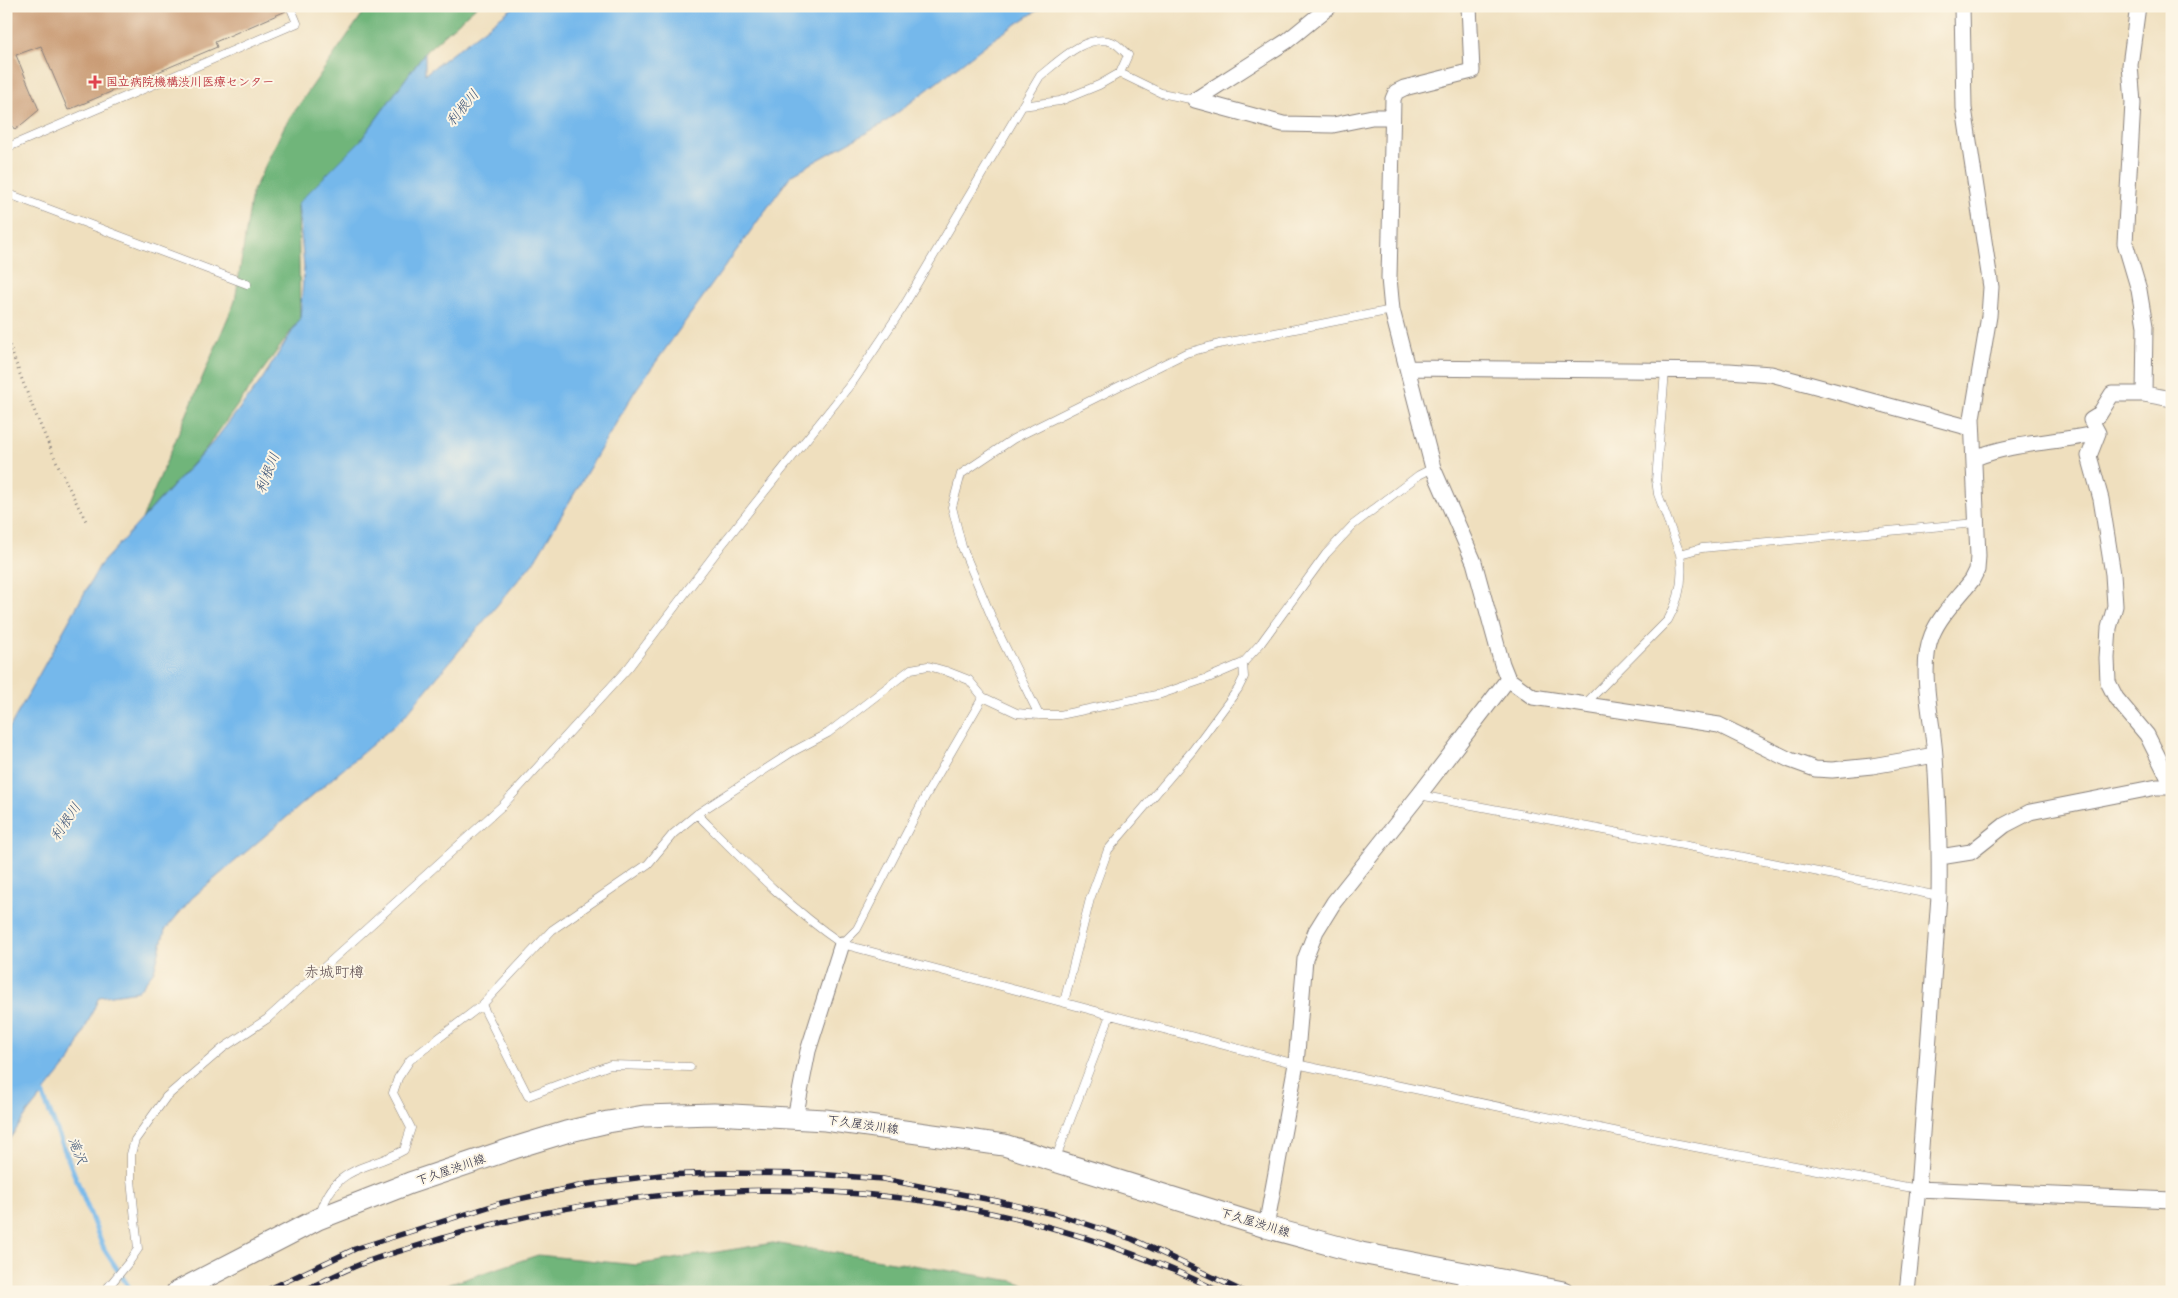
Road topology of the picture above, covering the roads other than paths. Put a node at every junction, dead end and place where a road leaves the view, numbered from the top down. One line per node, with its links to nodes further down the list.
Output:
1 (290, 6): 10 (lane)
2 (1330, 6): 7 (street)
3 (1469, 6): 9 (street)
4 (1962, 6): 18 (street)
5 (2138, 6): 16 (street)
6 (1120, 73): 7 (lane); 8 (lane); 8 (lane)
7 (1195, 100): 9 (street)
8 (1022, 106): 48 (lane)
9 (1391, 117): 13 (street)
10 (6, 148)
11 (6, 193): 12 (lane)
12 (247, 284)
13 (1392, 310): 14 (street); 28 (lane)
14 (1407, 368): 15 (street); 21 (street)
15 (1665, 371): 18 (street); 23 (lane)
16 (2144, 394): 17 (street); 19 (street)
17 (2172, 399)
18 (1972, 428): 20 (street)
19 (2098, 433): 20 (street); 30 (street)
20 (1975, 458): 22 (street)
21 (1433, 468): 24 (lane); 25 (street)
22 (1976, 523): 23 (lane); 29 (street)
23 (1680, 554): 27 (lane)
24 (1243, 663): 28 (lane); 36 (lane)
25 (1508, 679): 27 (street); 31 (street)
26 (983, 697): 28 (lane); 32 (lane); 35 (lane)
27 (1585, 704): 29 (street)
28 (1039, 715)
29 (1935, 755): 33 (street)
30 (2172, 786): 33 (street)
31 (1419, 795): 34 (lane); 39 (street)
32 (697, 814): 35 (lane); 37 (lane)
33 (1940, 857): 34 (street)
34 (1938, 896): 43 (street)
35 (842, 944): 36 (lane); 41 (street)
36 (1064, 1002): 38 (lane)
37 (482, 1005): 40 (lane); 45 (lane)
38 (1110, 1015): 39 (lane); 42 (lane)
39 (1296, 1064): 43 (lane); 46 (street)
40 (690, 1067)
41 (795, 1118): 42 (main road, 下久屋渋川線); 45 (main road, 下久屋渋川線)
42 (1055, 1160): 46 (main road, 下久屋渋川線)
43 (1918, 1189): 44 (street); 52 (street)
44 (2172, 1200)
45 (318, 1219): 49 (main road, 下久屋渋川線)
46 (1266, 1227): 47 (main road, 下久屋渋川線)
47 (1458, 1272): 50 (lane); 51 (main road, 下久屋渋川線)
48 (104, 1292)
49 (176, 1292)
50 (1465, 1292)
51 (1563, 1292)
52 (1907, 1292)

